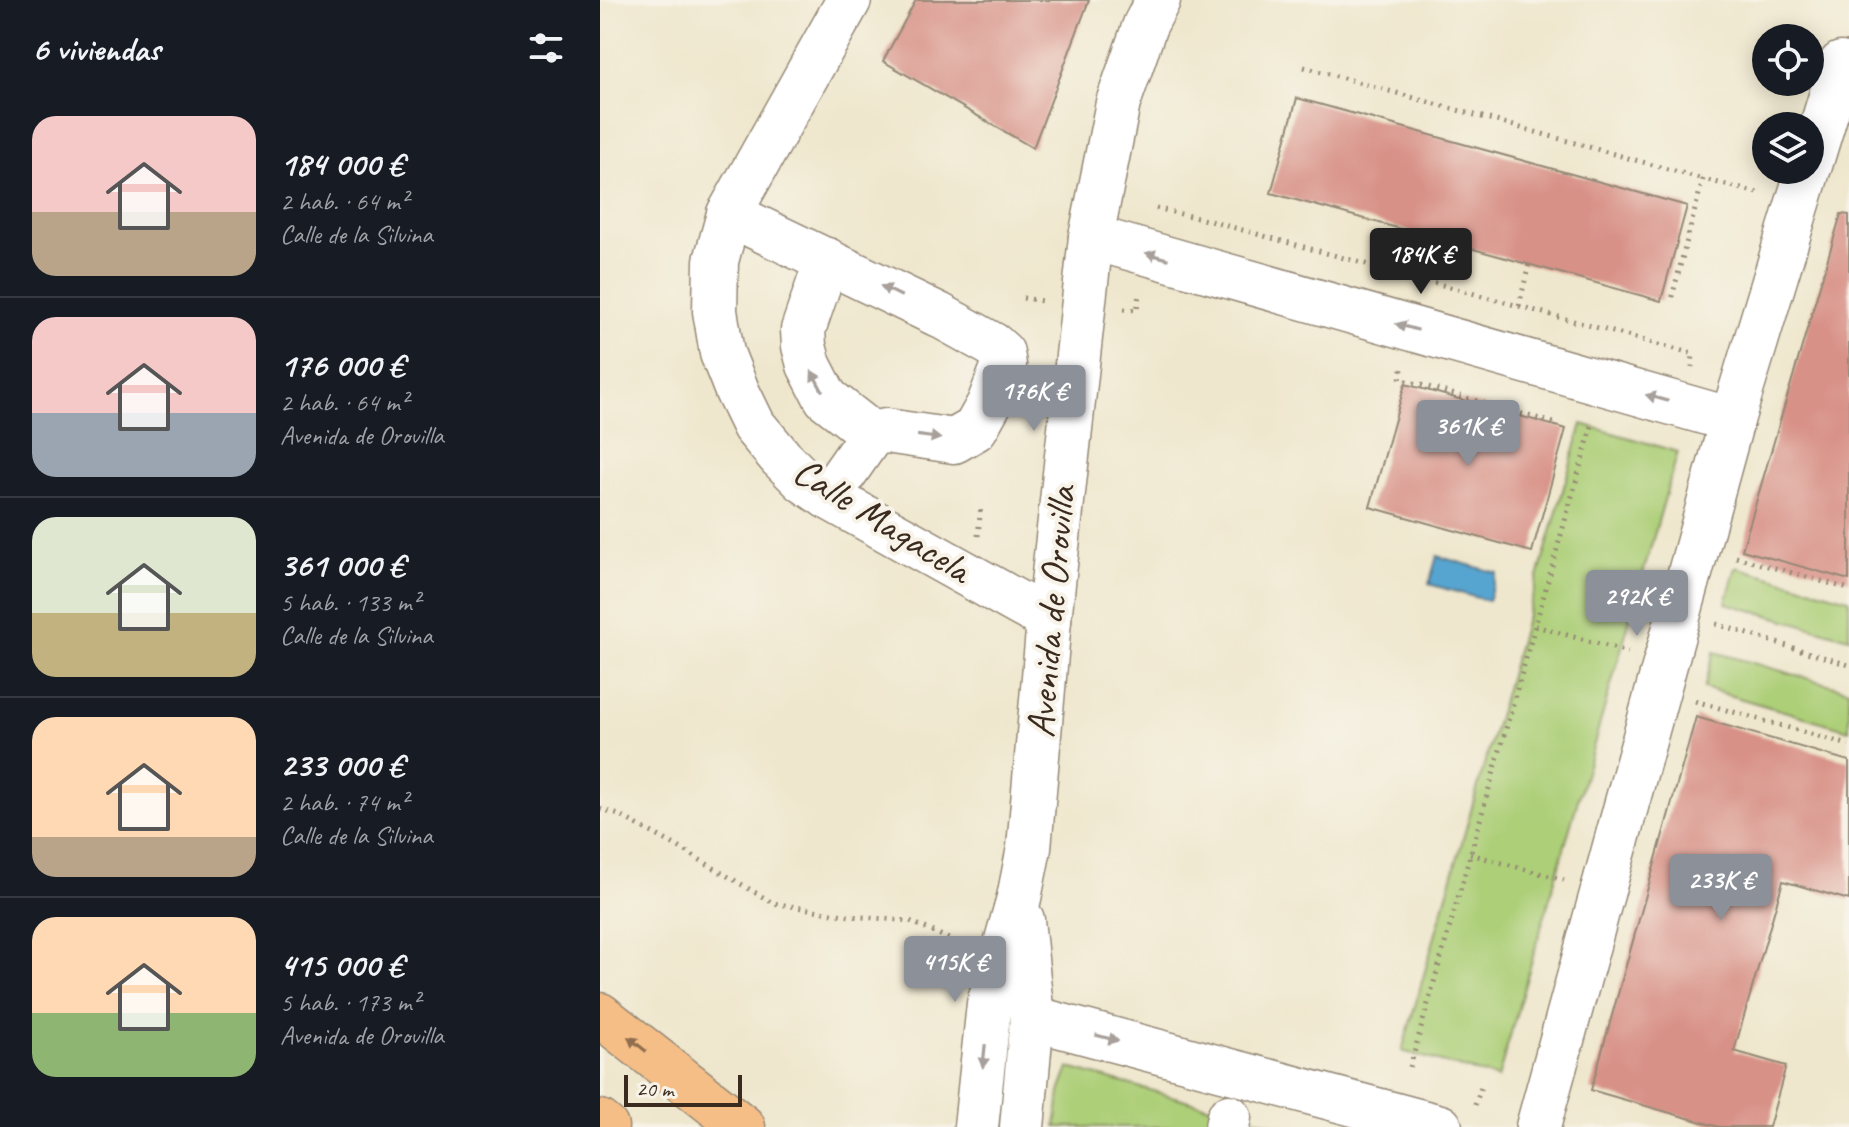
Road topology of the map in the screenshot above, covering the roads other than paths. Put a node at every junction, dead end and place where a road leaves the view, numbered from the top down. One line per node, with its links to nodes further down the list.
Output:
1 (849, 0): 6 (street, Calle Magacela)
2 (1158, 0): 7 (street, Avenida de Orovilla)
3 (1849, 66): 4 (street)
4 (1824, 119)
5 (1804, 184): 9 (street)
6 (729, 214): 8 (street); 11 (street, Calle Magacela)
7 (1091, 237): 9 (street, one-way to 7); 12 (street, Avenida de Orovilla)
8 (827, 260): 10 (street, one-way to 8); 10 (street, one-way to 8)
9 (1732, 420): 22 (street)
10 (872, 434): 11 (street)
11 (828, 497): 12 (street, Calle Magacela)
12 (1049, 620): 13 (street, Avenida de Orovilla)
13 (1019, 898): 15 (street, Avenida de Orovilla); 19 (street, Avenida de Orovilla, one-way to 19)
14 (600, 1015): 18 (highway, one-way to 14)
15 (1032, 1018): 20 (street, Avenida de Orovilla); 21 (street, one-way to 21)
16 (600, 1122): 17 (highway)
17 (606, 1127)
18 (743, 1127)
19 (976, 1127)
20 (1022, 1127)
21 (1440, 1127)
22 (1538, 1127)

